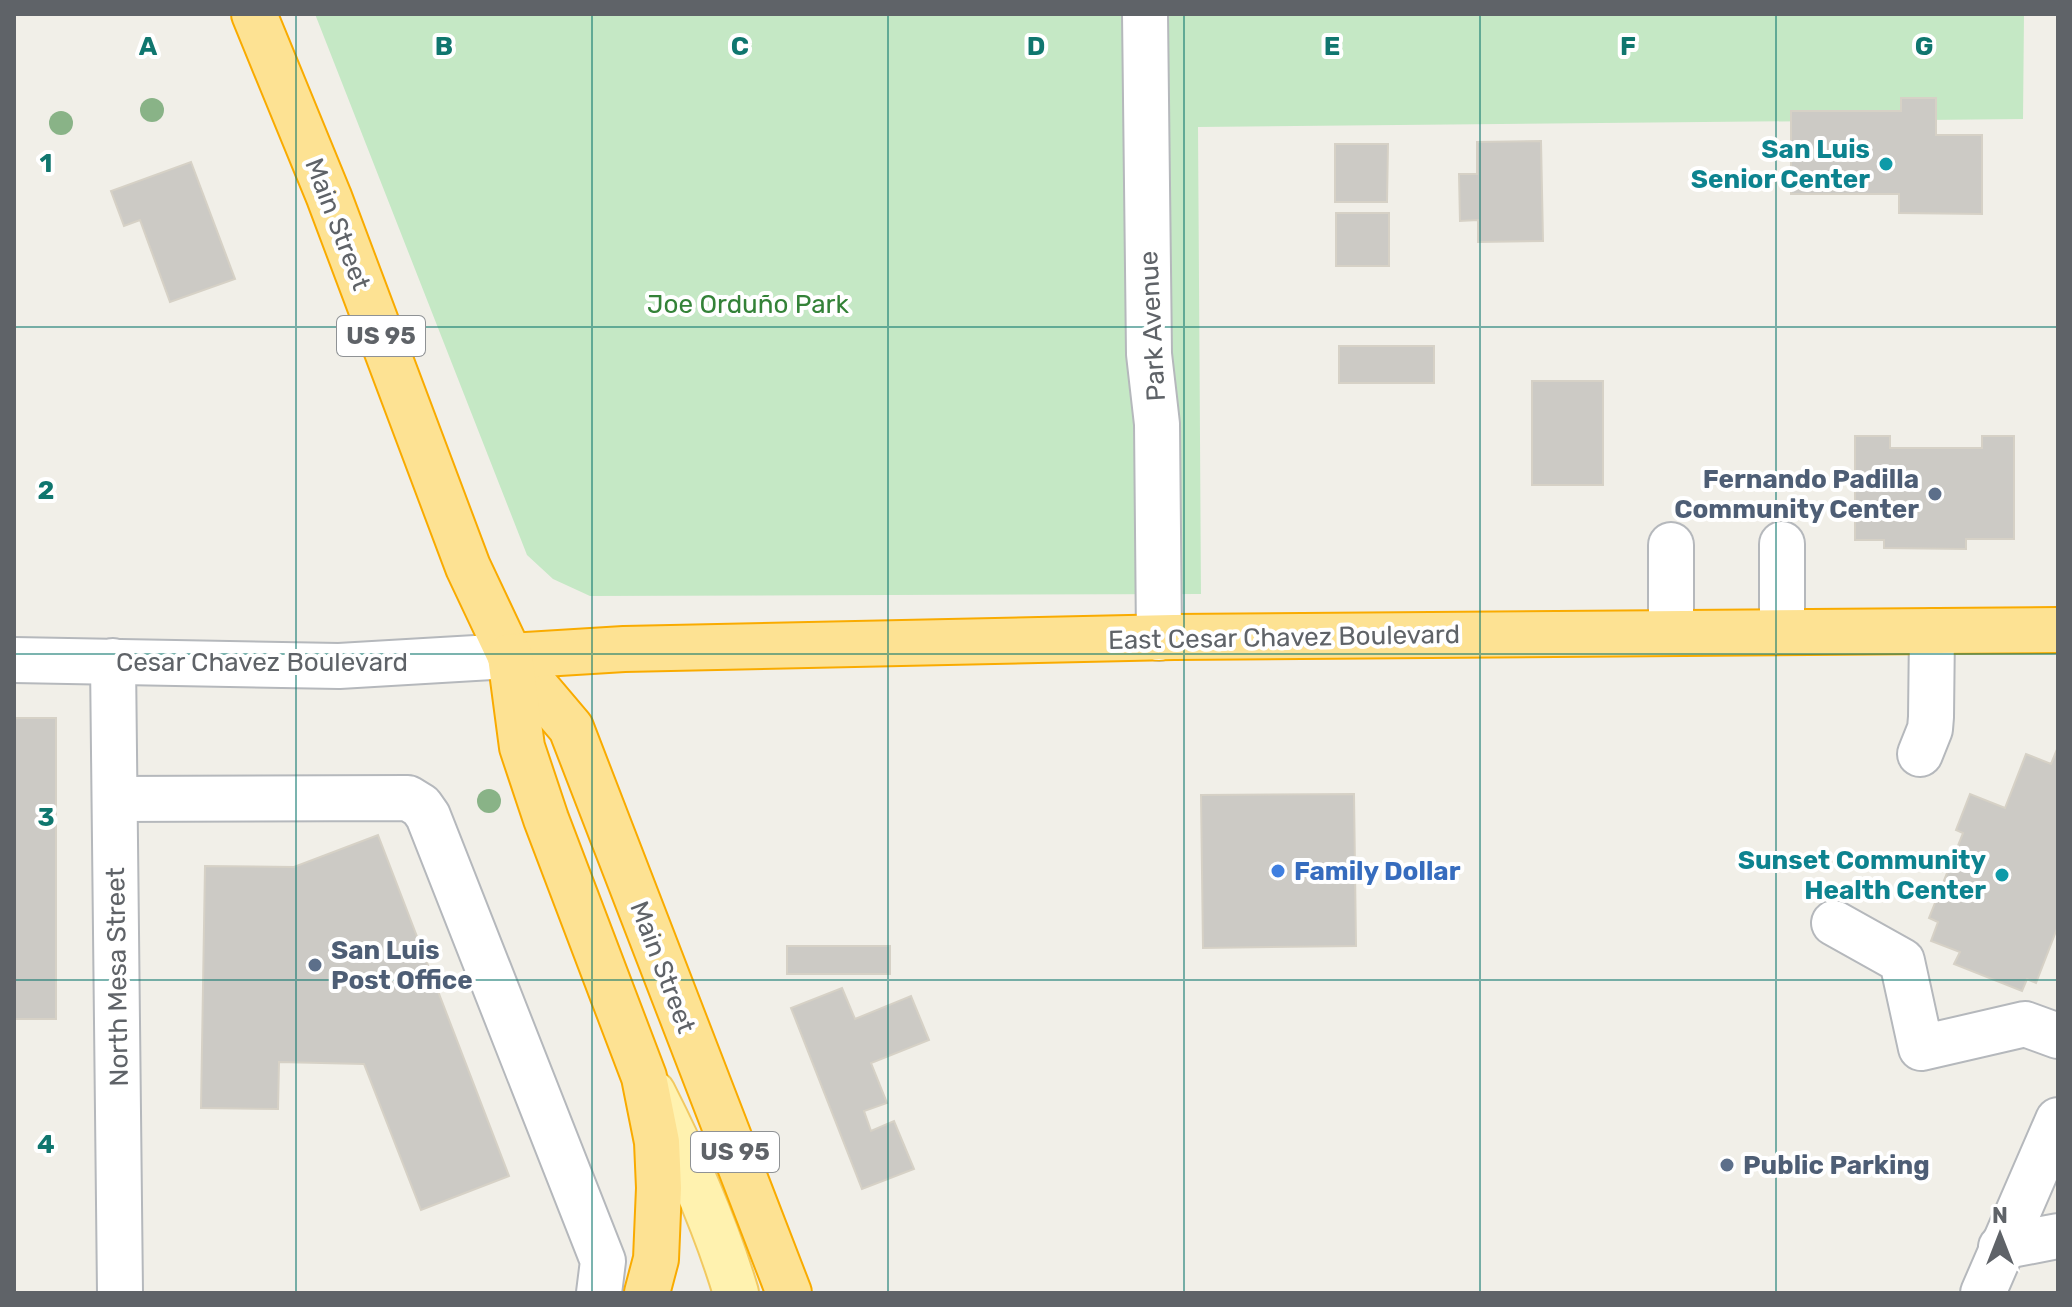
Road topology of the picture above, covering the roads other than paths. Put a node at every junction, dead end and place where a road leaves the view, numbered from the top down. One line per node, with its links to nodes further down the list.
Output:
1 (254, 14): 10 (highway, Main Street / US 95)
2 (1145, 14): 9 (street, Park Avenue)
3 (1782, 544): 7 (street)
4 (1671, 545): 8 (street)
5 (2058, 630): 6 (highway, East Cesar Chavez Boulevard)
6 (1932, 631): 7 (highway, East Cesar Chavez Boulevard); 13 (street)
7 (1782, 632): 8 (highway, East Cesar Chavez Boulevard)
8 (1671, 633): 9 (highway, East Cesar Chavez Boulevard)
9 (1159, 638): 10 (highway, East Cesar Chavez Boulevard)
10 (510, 656): 12 (street, Cesar Chavez Boulevard); 17 (highway, Main Street / US 95); 25 (highway, Main Street / US 95)
11 (14, 660): 12 (street, Cesar Chavez Boulevard)
12 (113, 661): 14 (street, North Mesa Street)
13 (1920, 754)
14 (115, 799): 21 (street, North Mesa Street); 22 (street)
15 (1834, 923): 16 (street)
16 (2058, 1036)
17 (644, 1077): 23 (highway, US 95); 24 (main road, Main Street / US 95)
18 (2058, 1120): 20 (street)
19 (2058, 1236): 20 (street)
20 (2001, 1247): 26 (street)
21 (120, 1293)
22 (599, 1293)
23 (647, 1293)
24 (736, 1293)
25 (789, 1293)
26 (1983, 1293)

